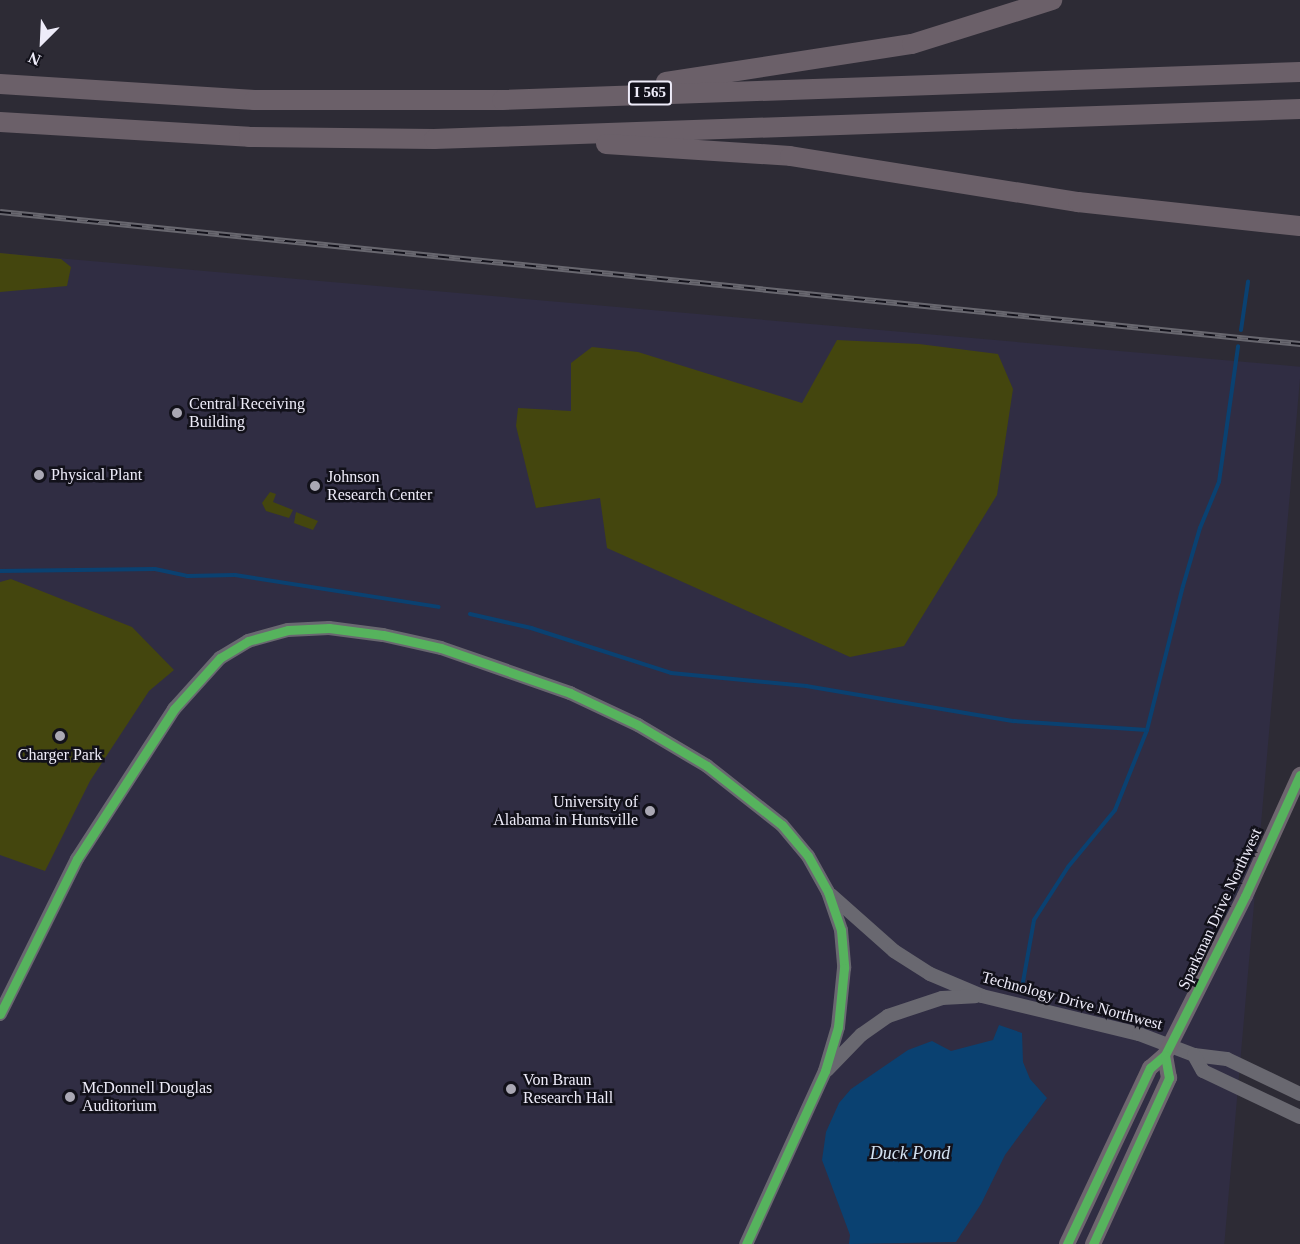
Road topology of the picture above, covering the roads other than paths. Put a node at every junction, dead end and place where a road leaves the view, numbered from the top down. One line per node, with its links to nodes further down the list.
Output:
1 (1052, 0): 4 (highway)
2 (1300, 72): 4 (highway, I 565)
3 (0, 84): 4 (highway, I 565)
4 (589, 95)
5 (1300, 109): 7 (highway)
6 (0, 122): 7 (highway)
7 (525, 137): 8 (highway)
8 (1300, 226)
9 (1300, 775): 13 (main road, Sparkman Drive Northwest)
10 (828, 892): 11 (street, Technology Drive Northwest); 12 (street); 15 (street)
11 (982, 996): 13 (street, Technology Drive Northwest); 15 (street)
12 (0, 1014)
13 (1168, 1050): 14 (street, Technology Drive Northwest); 19 (main road, Sparkman Drive Northwest); 20 (main road, Sparkman Drive Northwest)
14 (1194, 1055): 16 (street, Technology Drive Northwest); 17 (street, Technology Drive Northwest)
15 (825, 1071): 18 (street)
16 (1300, 1094)
17 (1300, 1118)
18 (746, 1244)
19 (1067, 1244)
20 (1093, 1244)

